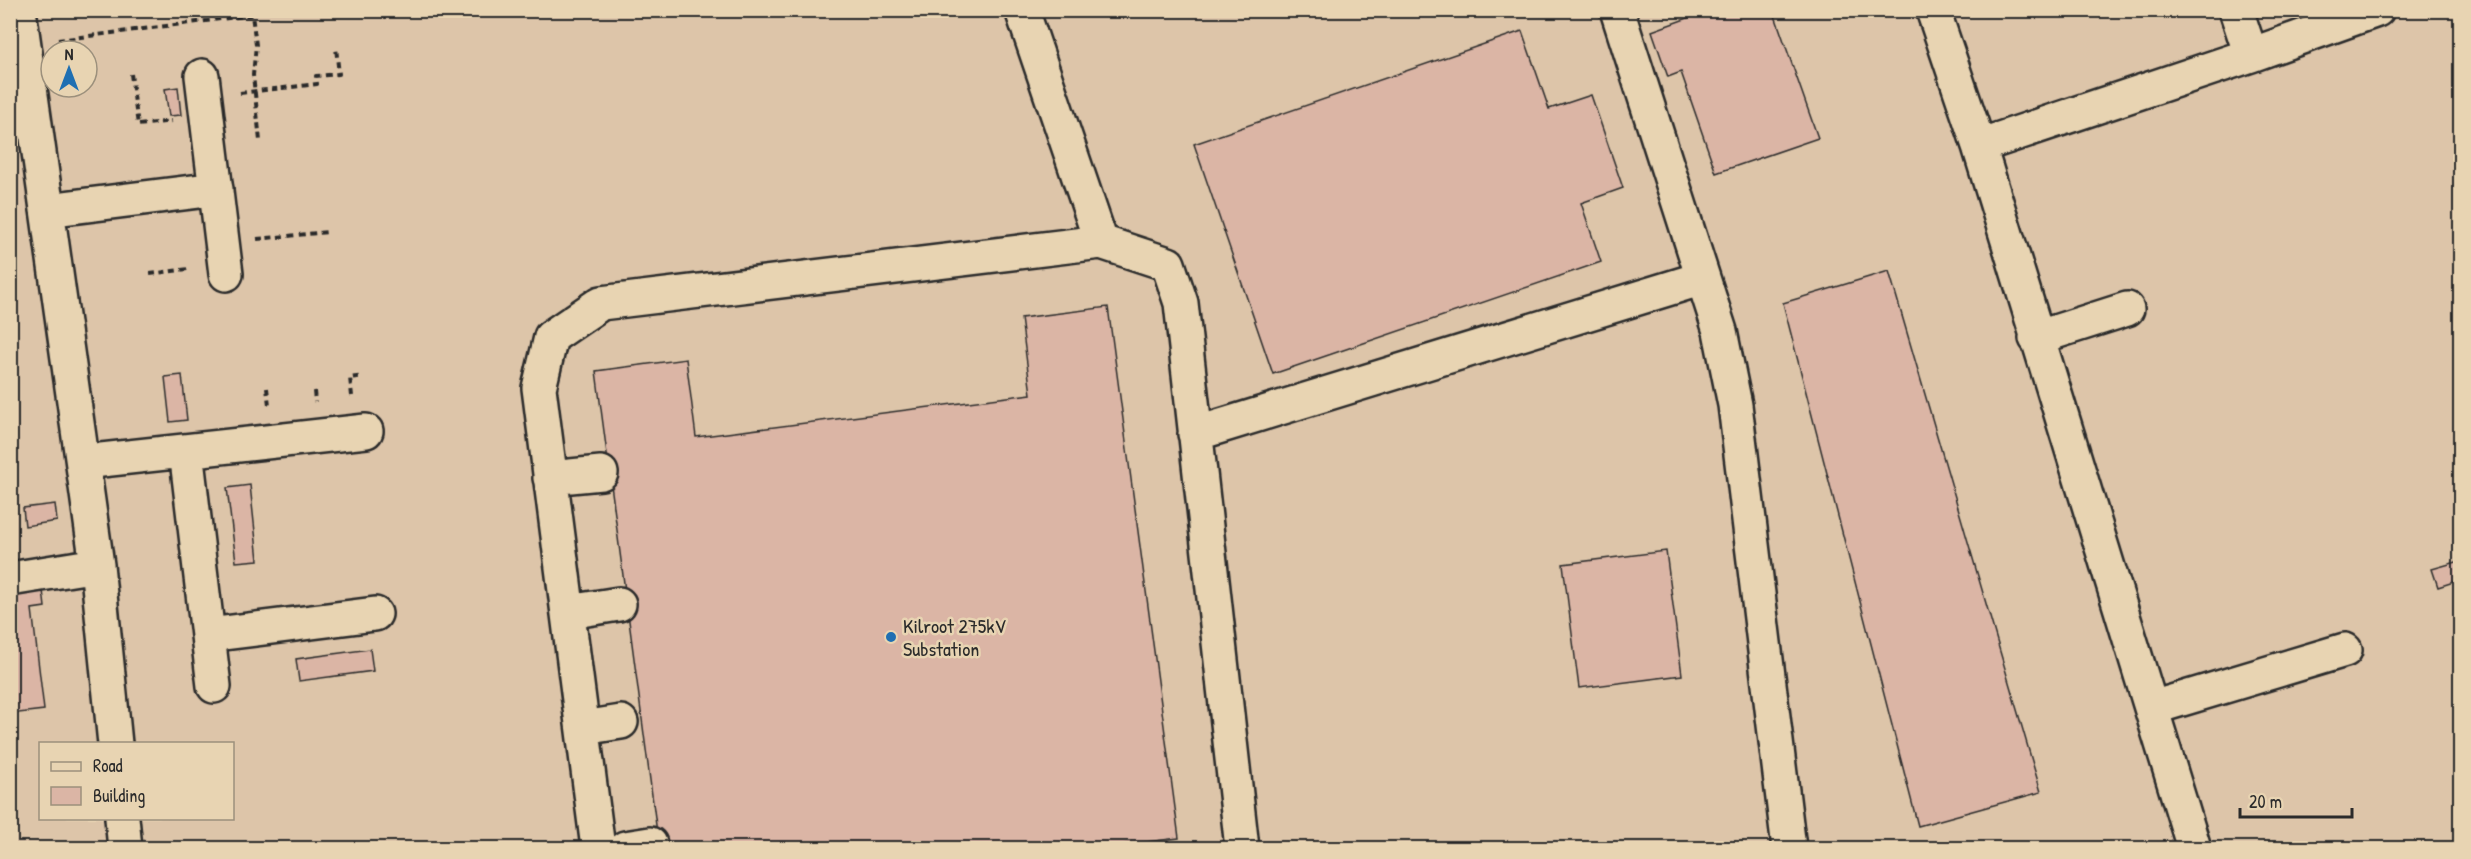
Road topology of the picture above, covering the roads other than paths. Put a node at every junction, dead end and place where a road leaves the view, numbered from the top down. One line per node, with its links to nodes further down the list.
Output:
1 (19, 10): 11 (street)
2 (1022, 10): 12 (street)
3 (1617, 10): 14 (street)
4 (1933, 10): 9 (street)
5 (2236, 10): 7 (street)
6 (2376, 10): 7 (street)
7 (2251, 56): 9 (street)
8 (204, 97): 10 (street)
9 (1979, 146): 16 (street)
10 (216, 189): 11 (street); 13 (street)
11 (47, 210): 20 (street)
12 (1101, 242): 18 (street); 22 (street)
13 (224, 258)
14 (1703, 278): 18 (street); 39 (street)
15 (2127, 309): 16 (street)
16 (2036, 338): 31 (street)
17 (366, 431): 19 (street)
18 (1195, 434): 38 (street)
19 (186, 451): 20 (street); 28 (street)
20 (83, 462): 23 (street)
21 (601, 472): 22 (street)
22 (550, 478): 26 (street)
23 (98, 565): 24 (street); 34 (street)
24 (10, 579)
25 (619, 604): 26 (street)
26 (568, 612): 33 (street)
27 (375, 614): 28 (street)
28 (208, 635): 30 (street)
29 (2345, 650): 31 (street)
30 (214, 686)
31 (2152, 708): 40 (street)
32 (621, 722): 33 (street)
33 (583, 728): 37 (street)
34 (115, 742)
35 (122, 820): 36 (street)
36 (125, 849)
37 (598, 849)
38 (1242, 849)
39 (1789, 849)
40 (2194, 849)

